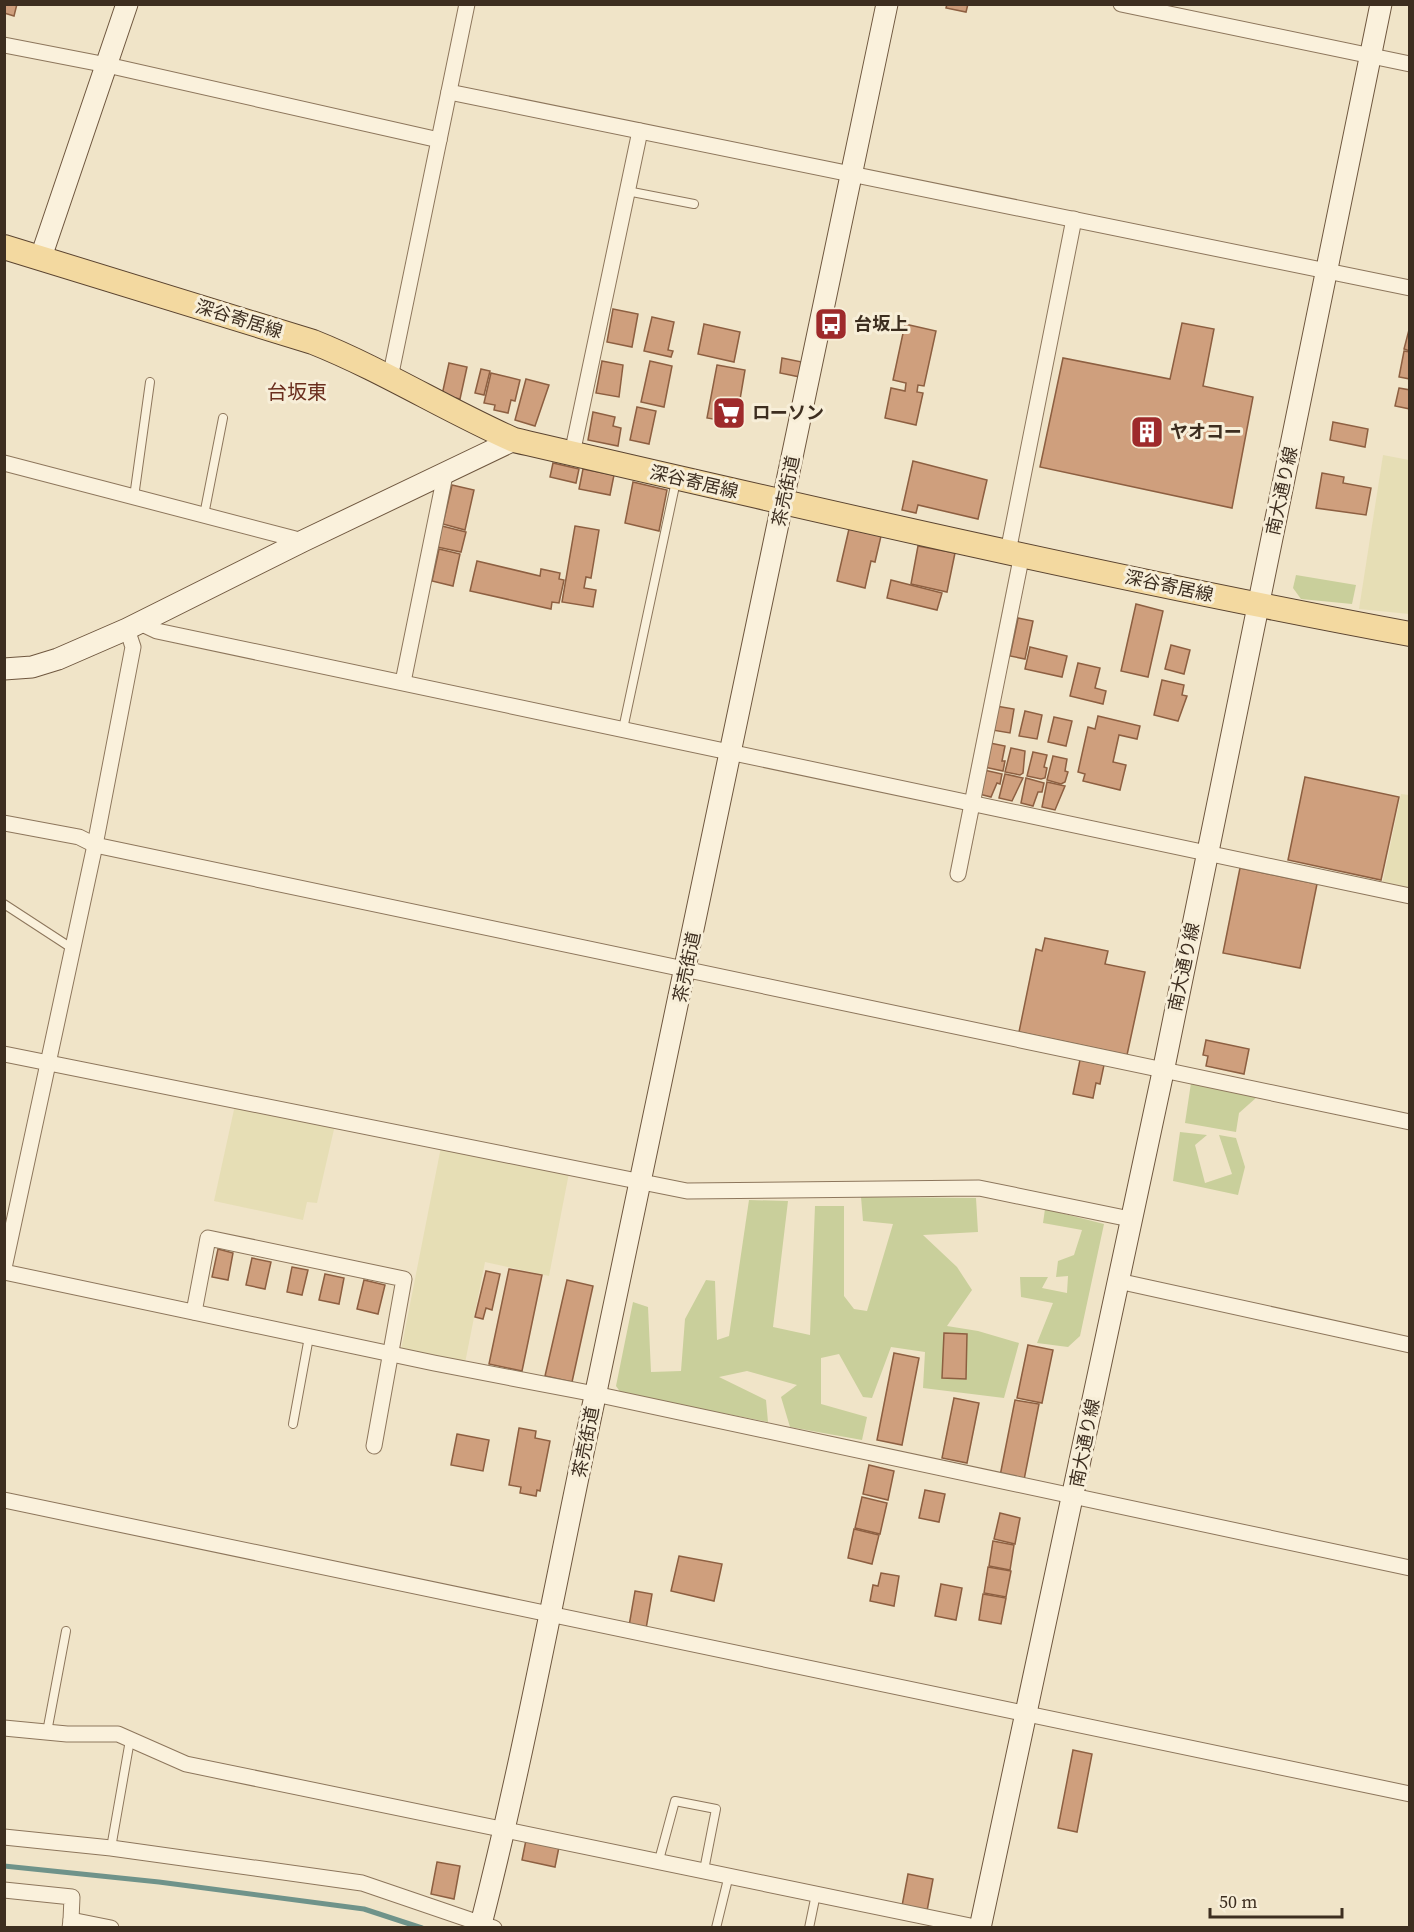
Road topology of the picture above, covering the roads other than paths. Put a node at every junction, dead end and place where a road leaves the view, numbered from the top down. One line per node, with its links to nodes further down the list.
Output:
1 (127, 4): 9 (street)
2 (467, 4): 10 (street)
3 (887, 4): 13 (street, 茶売街道)
4 (1121, 4): 7 (street)
5 (1381, 4): 7 (street, 南大通り線)
6 (4, 45): 9 (street)
7 (1370, 56): 8 (street); 19 (street, 南大通り線)
8 (1410, 64)
9 (107, 65): 12 (street); 18 (street)
10 (449, 92): 11 (street); 12 (street)
11 (640, 130): 13 (street); 14 (street)
12 (439, 140): 21 (street)
13 (852, 174): 16 (street); 30 (street, 茶売街道)
14 (627, 191): 15 (lane); 25 (street)
15 (694, 204)
16 (1074, 219): 19 (street); 33 (street)
17 (4, 247): 18 (main road, 深谷寄居線)
18 (41, 257): 21 (main road, 深谷寄居線)
19 (1329, 271): 20 (street); 34 (street, 南大通り線)
20 (1410, 288)
21 (390, 378): 24 (main road, 深谷寄居線)
22 (150, 382): 29 (lane)
23 (223, 418): 31 (lane)
24 (514, 440): 25 (main road, 深谷寄居線); 27 (street)
25 (572, 454): 28 (main road, 深谷寄居線)
26 (4, 463): 29 (street)
27 (445, 475): 32 (street); 38 (street)
28 (677, 478): 30 (main road, 深谷寄居線); 39 (lane)
29 (134, 497): 31 (street)
30 (783, 502): 33 (main road, 深谷寄居線); 40 (street, 茶売街道)
31 (204, 515): 32 (street)
32 (303, 541): 35 (street)
33 (1015, 553): 34 (main road, 深谷寄居線); 41 (street)
34 (1258, 605): 36 (main road, 深谷寄居線); 44 (street, 南大通り線)
35 (133, 625): 37 (street); 38 (street); 43 (street)
36 (1410, 634)
37 (4, 669)
38 (403, 682): 39 (street)
39 (623, 729): 40 (street)
40 (732, 752): 41 (street); 49 (street, 茶売街道)
41 (970, 804): 44 (street); 45 (street)
42 (4, 823): 43 (street)
43 (94, 845): 48 (street); 49 (street)
44 (1208, 854): 46 (street); 52 (street, 南大通り線)
45 (958, 874)
46 (1410, 896)
47 (4, 904): 48 (lane)
48 (73, 949): 51 (street)
49 (687, 968): 52 (street); 54 (street, 茶売街道)
50 (4, 1054): 51 (street)
51 (48, 1063): 54 (street); 56 (street)
52 (1163, 1072): 53 (street); 55 (street, 南大通り線)
53 (1410, 1122)
54 (641, 1183): 55 (street); 62 (street, 茶売街道)
55 (1130, 1219): 57 (street, 南大通り線)
56 (4, 1270): 58 (street)
57 (1118, 1281): 60 (street); 65 (street, 南大通り線)
58 (194, 1312): 59 (street); 61 (street)
59 (309, 1337): 61 (street); 63 (lane)
60 (1410, 1345)
61 (392, 1354): 62 (street); 64 (street)
62 (595, 1394): 65 (street); 68 (street, 茶売街道)
63 (293, 1424)
64 (374, 1446)
65 (1074, 1498): 67 (street); 70 (street, 南大通り線)
66 (4, 1500): 68 (street)
67 (1410, 1568)
68 (552, 1615): 70 (street); 75 (street, 茶売街道)
69 (66, 1631): 72 (lane)
70 (1027, 1712): 74 (street); 85 (street, 南大通り線)
71 (4, 1728): 72 (street)
72 (47, 1732): 73 (street)
73 (130, 1739): 75 (street); 77 (lane)
74 (1410, 1794)
75 (505, 1827): 78 (street); 84 (street, 茶売街道)
76 (4, 1837): 77 (street)
77 (111, 1848): 84 (street)
78 (659, 1860): 79 (street); 79 (lane)
79 (704, 1870): 80 (street)
80 (729, 1875): 82 (street); 87 (lane)
81 (4, 1890): 83 (street)
82 (816, 1893): 85 (street); 88 (lane)
83 (71, 1924): 86 (street)
84 (485, 1926)
85 (980, 1927)
86 (111, 1928)
87 (716, 1928)
88 (809, 1928)

